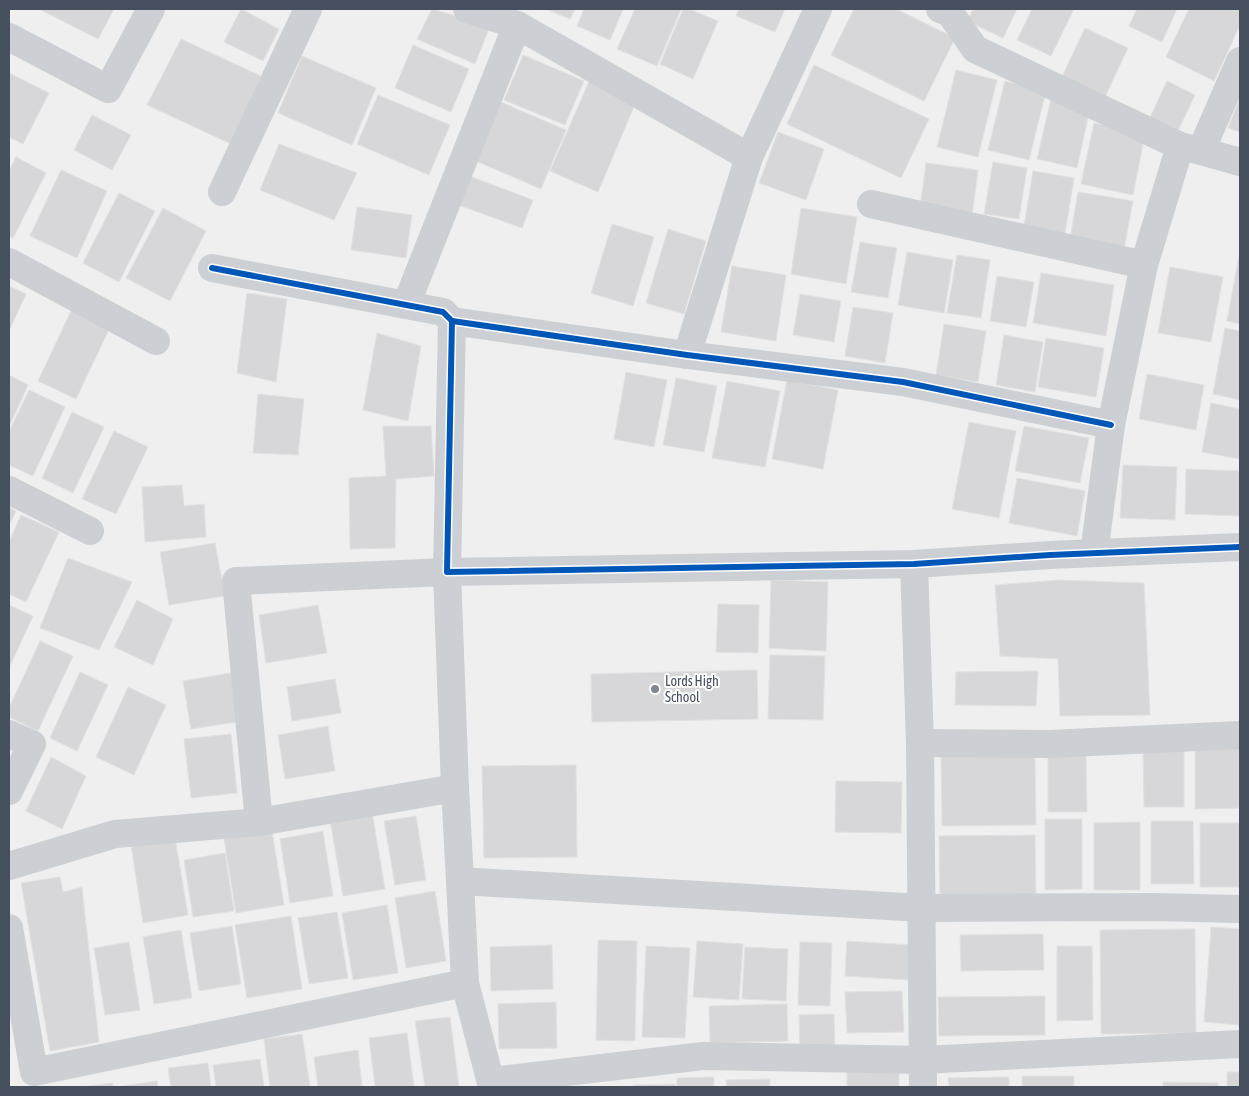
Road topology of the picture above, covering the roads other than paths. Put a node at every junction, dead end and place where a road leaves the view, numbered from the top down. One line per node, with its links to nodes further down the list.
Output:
1 (151, 9): 7 (street)
2 (308, 9): 12 (street)
3 (467, 9): 6 (street)
4 (818, 9): 10 (street)
5 (940, 9): 9 (street)
6 (517, 25): 10 (street); 17 (street)
7 (9, 37)
8 (1240, 61): 9 (street)
9 (1190, 148): 11 (street); 15 (street)
10 (749, 157): 20 (street)
11 (1240, 162)
12 (222, 192)
13 (871, 204): 15 (street)
14 (9, 262): 19 (street)
15 (1144, 265): 21 (street)
16 (212, 268): 17 (street)
17 (406, 305): 18 (street)
18 (452, 321): 20 (street); 27 (street)
19 (156, 341)
20 (688, 355): 21 (street)
21 (1110, 425): 25 (street)
22 (9, 490): 23 (street)
23 (90, 531)
24 (1240, 547): 25 (street)
25 (1094, 553): 26 (street)
26 (914, 564): 27 (street); 30 (street)
27 (447, 572): 31 (street); 33 (street)
28 (9, 734): 32 (street)
29 (1240, 735): 30 (street)
30 (920, 743): 36 (street)
31 (455, 788): 33 (street); 35 (street)
32 (9, 791)
33 (259, 822): 34 (street)
34 (9, 866)
35 (460, 881): 36 (street); 39 (street)
36 (922, 908): 37 (street); 41 (street)
37 (1240, 909)
38 (9, 928): 42 (street)
39 (465, 984): 42 (street); 43 (street)
40 (1240, 1044): 41 (street)
41 (922, 1060): 43 (street); 44 (street)
42 (35, 1079)
43 (492, 1084)
44 (923, 1087)

